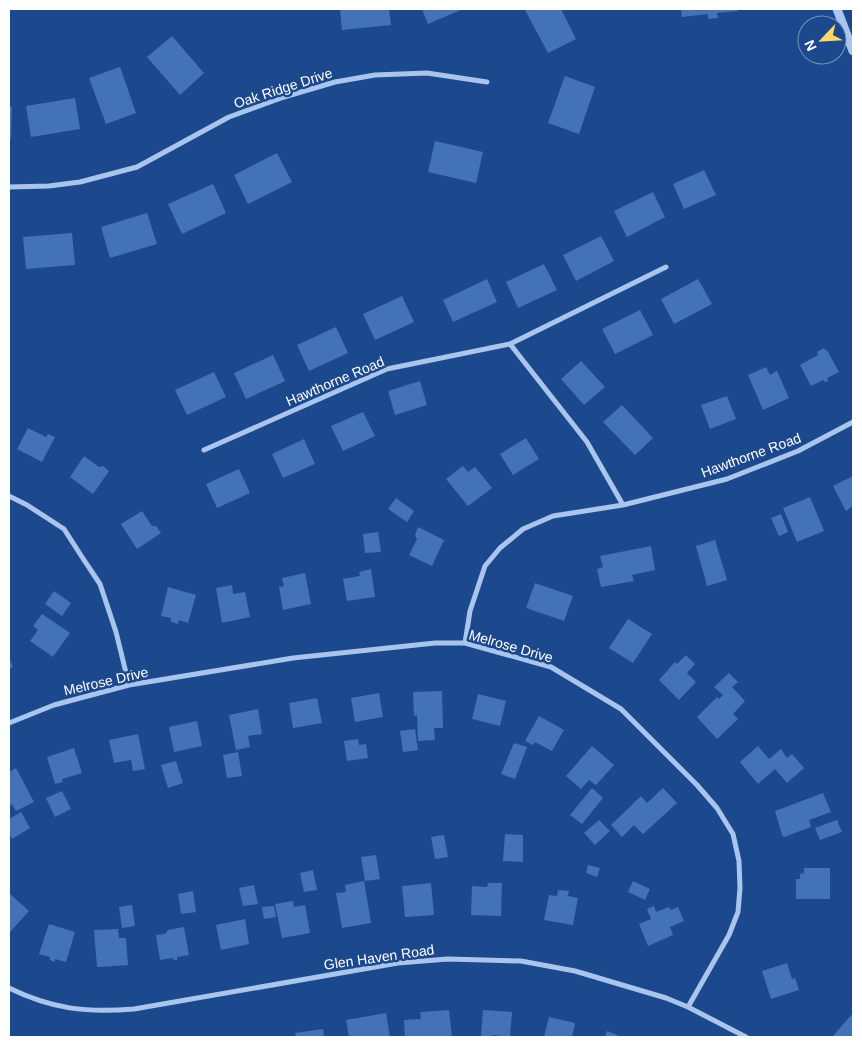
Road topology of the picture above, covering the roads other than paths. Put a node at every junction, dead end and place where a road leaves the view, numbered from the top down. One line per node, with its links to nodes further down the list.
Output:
1 (837, 9): 2 (street)
2 (853, 51)
3 (487, 82): 4 (street, Oak Ridge Drive)
4 (9, 187)
5 (666, 267): 6 (street, Hawthorne Road)
6 (510, 344): 8 (street, Hawthorne Road); 10 (street)
7 (853, 422): 10 (street, Hawthorne Road)
8 (204, 450)
9 (9, 496): 12 (street)
10 (624, 505): 11 (street, Hawthorne Road)
11 (465, 644): 12 (street, Melrose Drive); 15 (street, Melrose Drive)
12 (129, 685): 13 (street, Melrose Drive)
13 (9, 723)
14 (9, 988): 15 (street, Glen Haven Road)
15 (688, 1007): 16 (street, Glen Haven Road)
16 (746, 1037)

